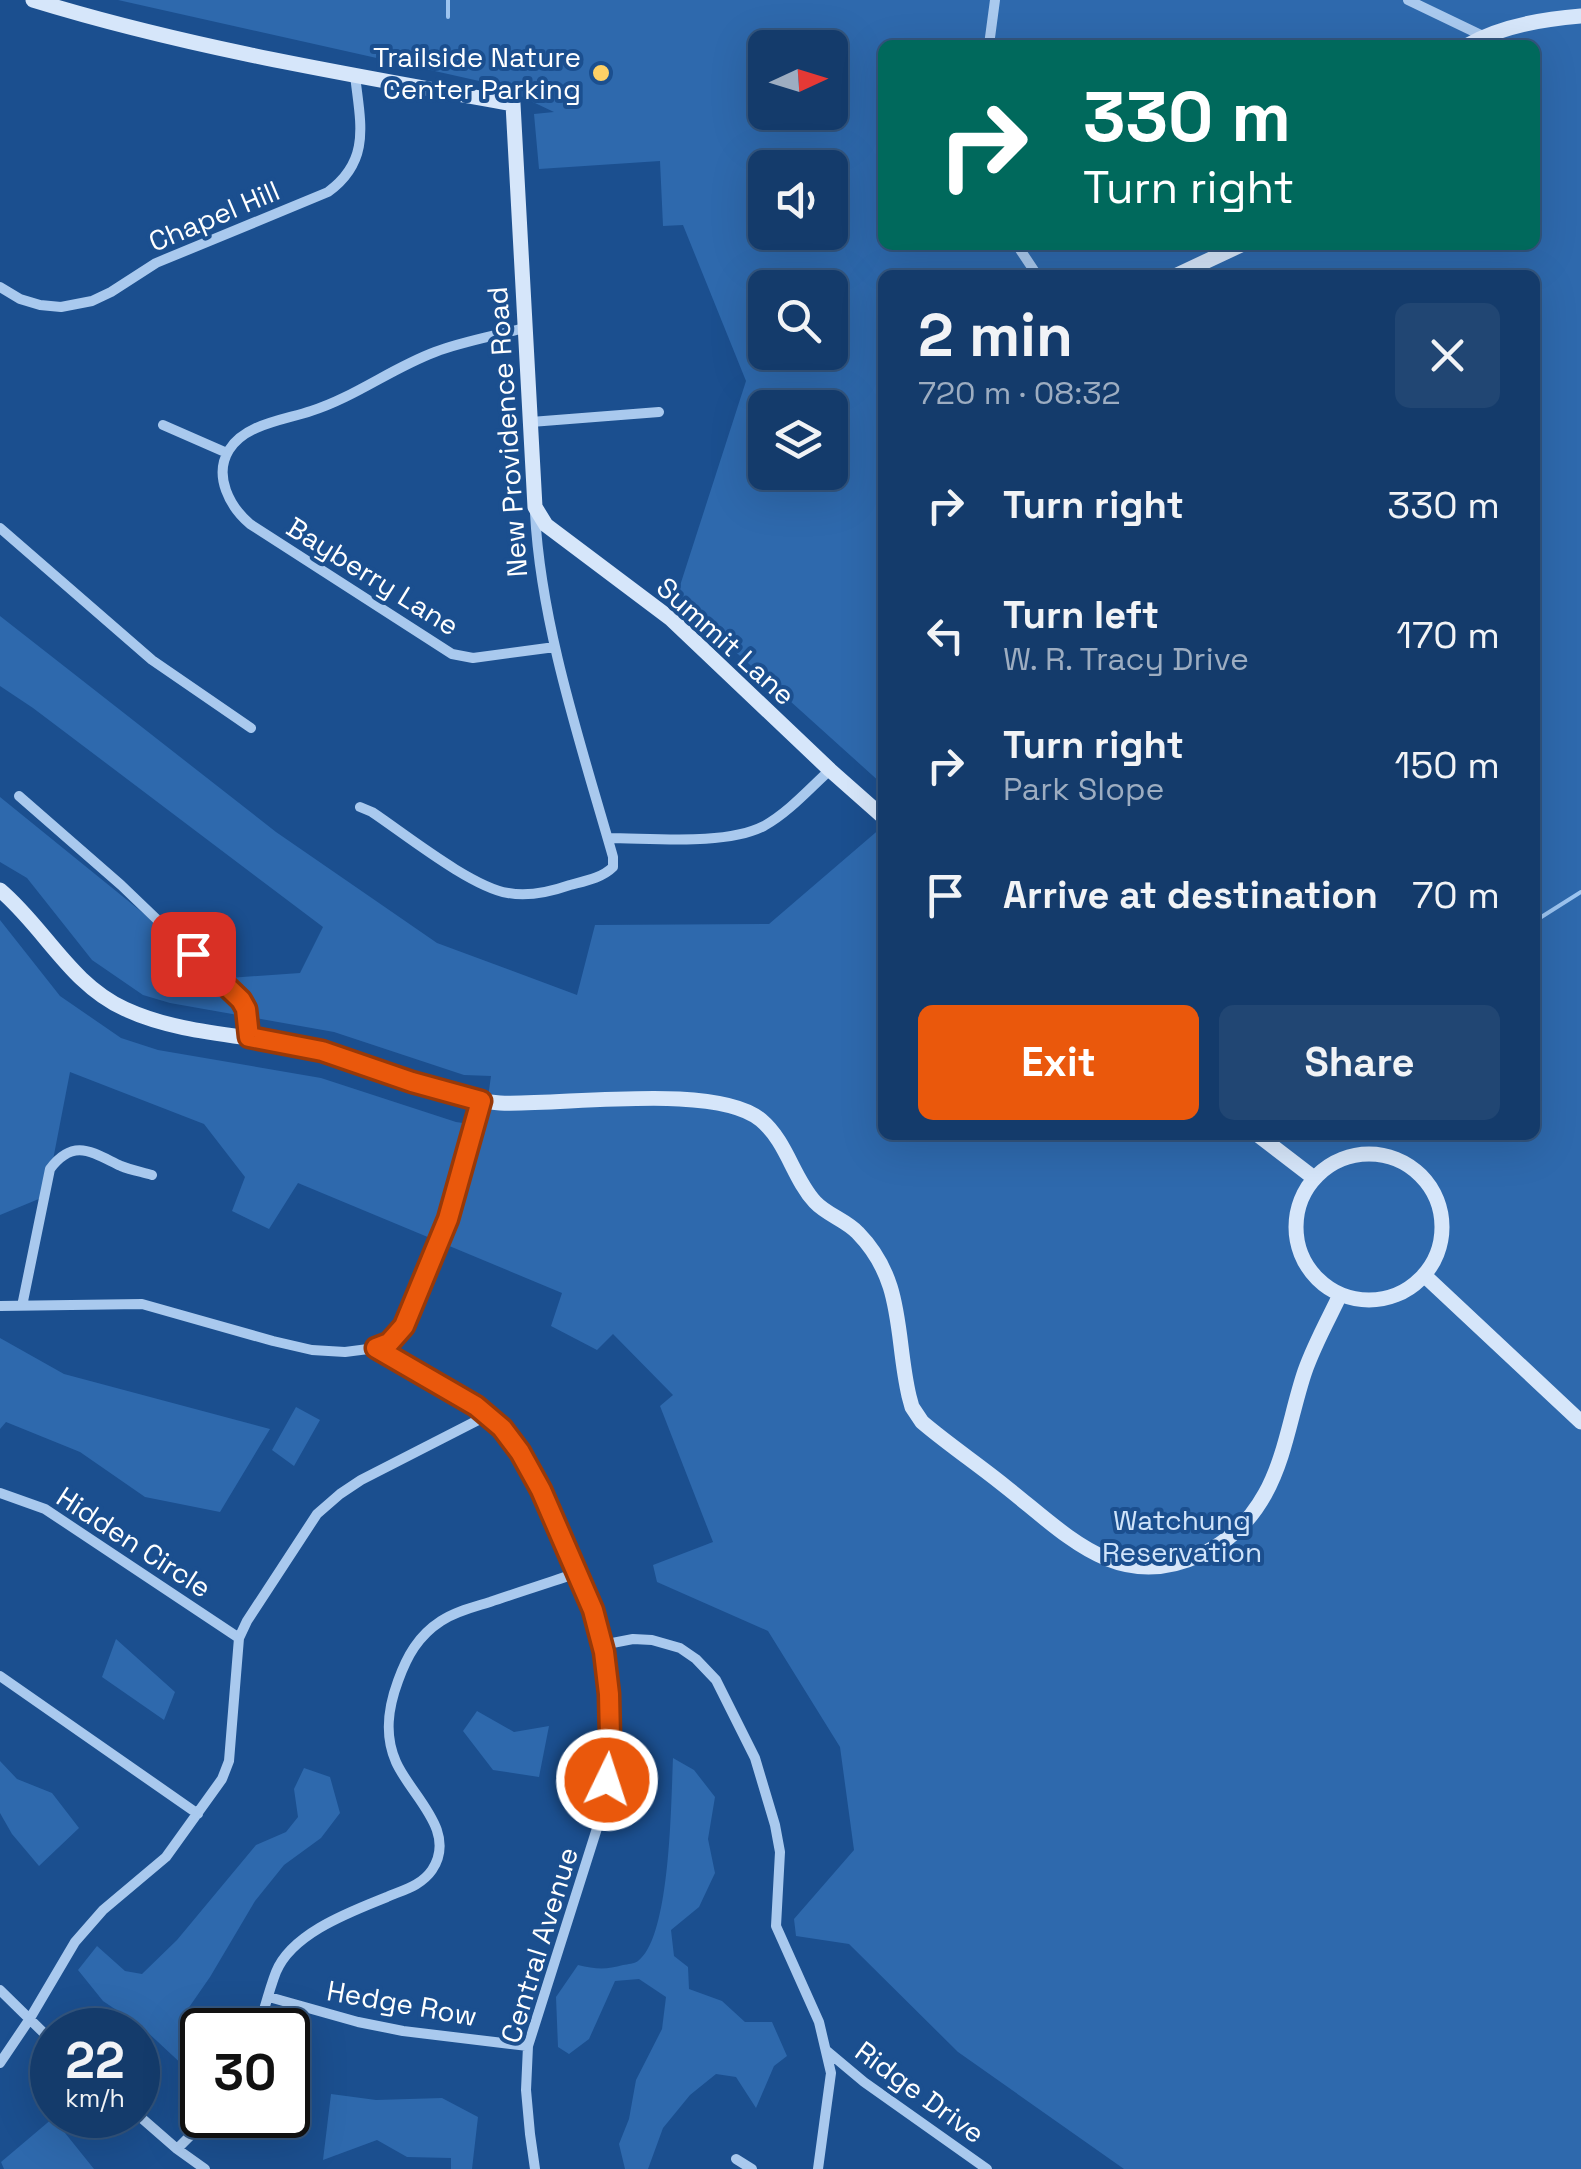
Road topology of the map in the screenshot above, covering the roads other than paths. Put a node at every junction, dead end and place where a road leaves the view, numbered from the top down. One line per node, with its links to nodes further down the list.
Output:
1 (33, 0): 8 (street)
2 (995, 0): 5 (street)
3 (1408, 0): 6 (street)
4 (1581, 16): 7 (street)
5 (990, 40)
6 (1474, 40)
7 (1479, 40)
8 (355, 76): 11 (street, Chapel Hill); 12 (street, New Providence Road)
9 (1231, 250): 10 (street)
10 (1189, 270)
11 (0, 287)
12 (524, 328): 14 (street, New Providence Road); 16 (street)
13 (659, 412): 14 (street)
14 (531, 422): 17 (street, New Providence Road)
15 (163, 425): 16 (street)
16 (226, 453): 19 (street, Bayberry Lane)
17 (535, 507): 19 (street, New Providence Road); 21 (street, Summit Lane)
18 (0, 528): 20 (street)
19 (555, 647): 25 (street, New Providence Road)
20 (251, 728)
21 (830, 770): 24 (street, Summit Lane); 25 (street)
22 (19, 796): 27 (street)
23 (360, 807): 25 (street, New Providence Road)
24 (878, 812)
25 (608, 838)
26 (0, 890): 27 (street)
27 (249, 1037): 28 (street)
28 (481, 1101): 35 (street); 38 (street)
29 (1265, 1140): 33 (street)
30 (1361, 1140): 31 (street)
31 (1362, 1154): 33 (street); 34 (street)
32 (152, 1175): 37 (street)
33 (1314, 1178): 35 (street)
34 (1424, 1275): 35 (street); 40 (street)
35 (1340, 1295)
36 (0, 1306): 37 (street)
37 (22, 1306): 38 (street)
38 (376, 1348): 39 (street, Central Avenue)
39 (488, 1416): 42 (street, Central Avenue); 43 (street)
40 (1581, 1422)
41 (0, 1493): 43 (street, Hidden Circle)
42 (577, 1573): 44 (street, Central Avenue); 48 (street)
43 (238, 1638): 46 (street)
44 (602, 1645): 51 (street, Central Avenue); 52 (street)
45 (0, 1676): 46 (street)
46 (198, 1814): 50 (street)
47 (0, 1990): 50 (street)
48 (269, 1997): 49 (street); 51 (street, Hedge Row)
49 (265, 2008)
50 (29, 2020): 53 (street)
51 (528, 2046): 59 (street, Central Avenue)
52 (827, 2051): 61 (street); 62 (street, Ridge Drive)
53 (0, 2064)
54 (160, 2134): 56 (street)
55 (188, 2138): 56 (street)
56 (177, 2149): 58 (street)
57 (736, 2160): 60 (street)
58 (206, 2169)
59 (536, 2169)
60 (752, 2169)
61 (818, 2169)
62 (987, 2169)

